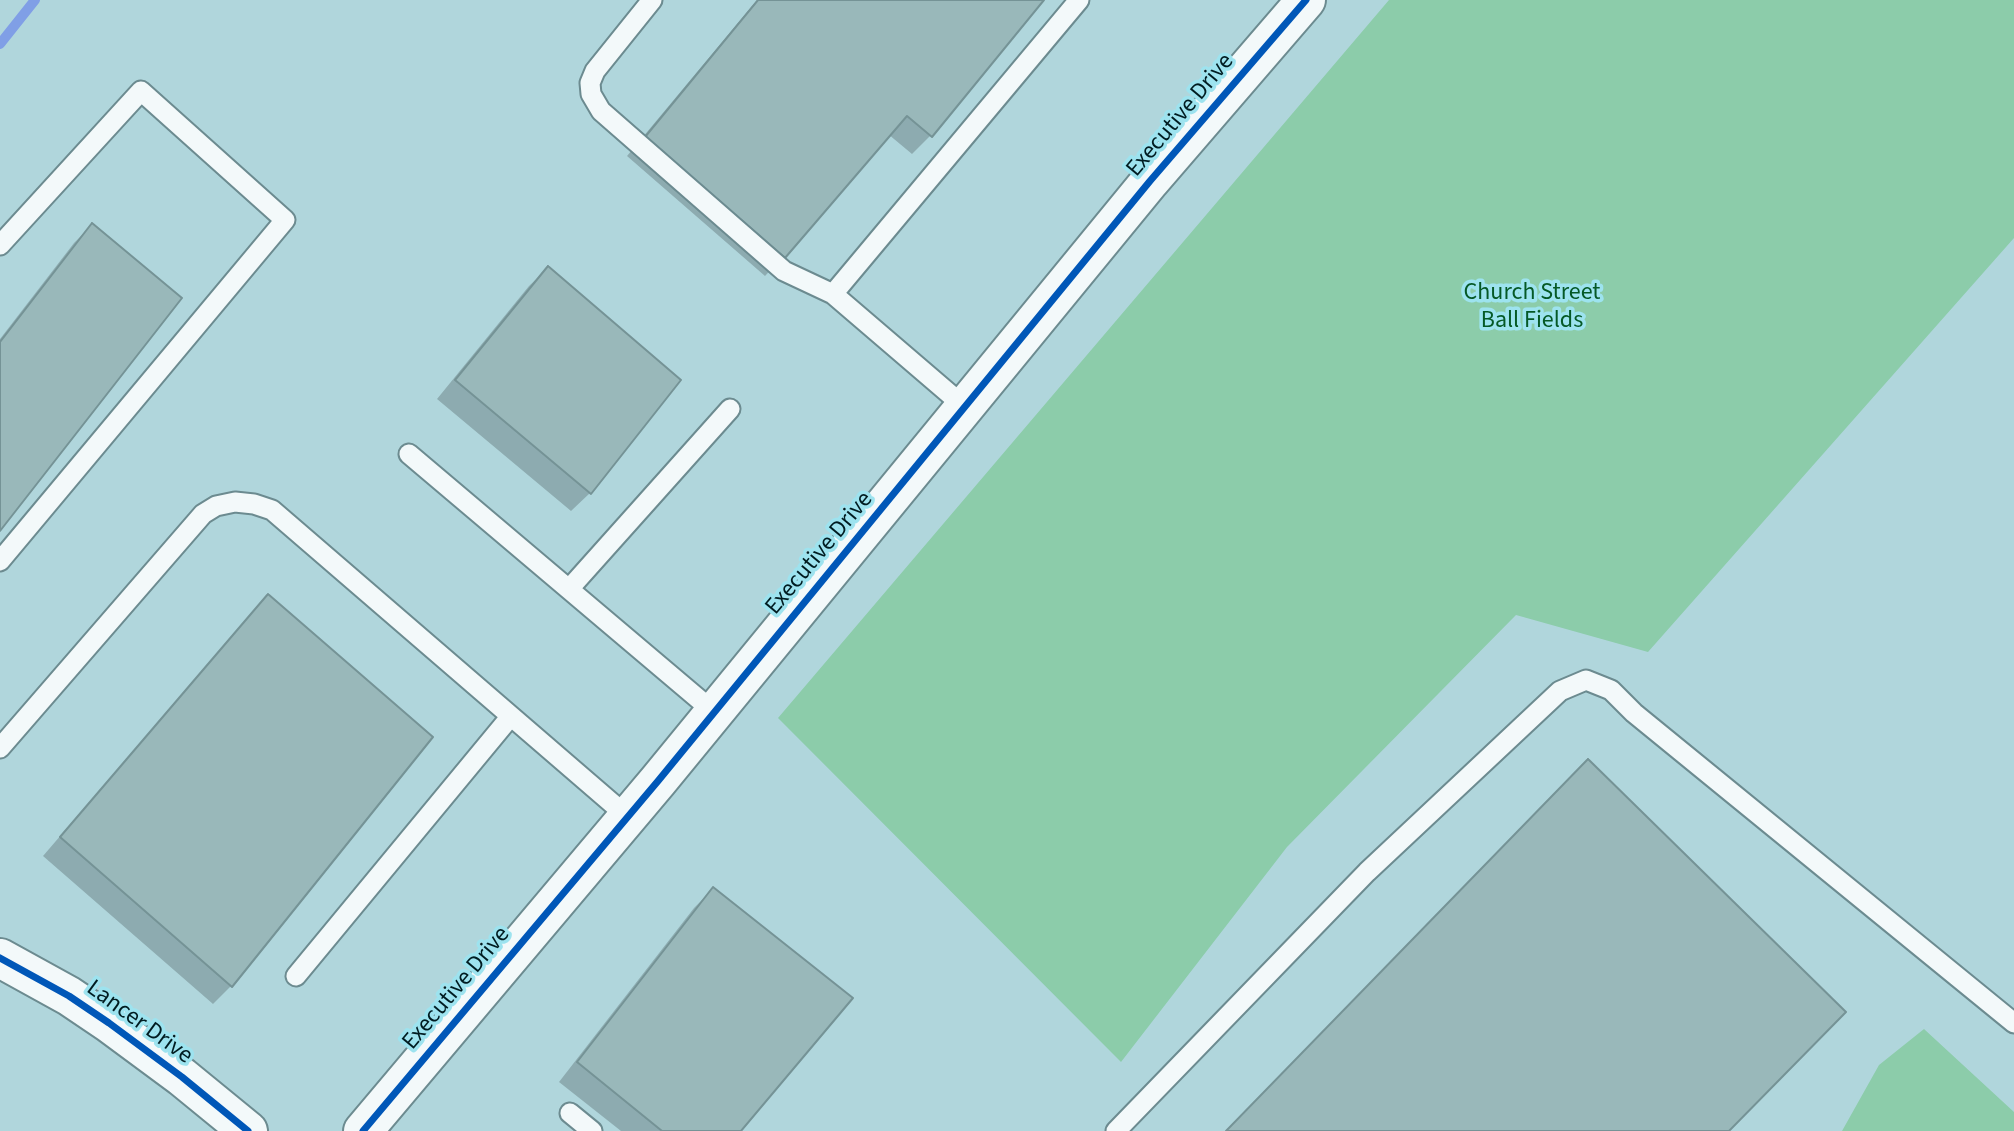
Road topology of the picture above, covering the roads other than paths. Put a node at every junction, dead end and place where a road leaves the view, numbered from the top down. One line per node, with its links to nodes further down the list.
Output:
1 (652, 0): 5 (lane)
2 (1079, 0): 5 (lane)
3 (1306, 0): 6 (street, Executive Drive)
4 (0, 245): 9 (lane)
5 (833, 294): 6 (lane)
6 (966, 408): 11 (street, Executive Drive)
7 (730, 410): 10 (lane)
8 (409, 454): 10 (lane)
9 (0, 561)
10 (569, 589): 11 (lane)
11 (715, 712): 14 (street, Executive Drive)
12 (511, 716): 13 (lane); 14 (lane); 16 (lane)
13 (0, 748)
14 (628, 817): 20 (street, Executive Drive)
15 (0, 958): 19 (street, Lancer Drive)
16 (296, 976)
17 (2014, 1023): 22 (lane)
18 (570, 1113): 21 (lane)
19 (248, 1131)
20 (363, 1131)
21 (592, 1131)
22 (1116, 1131)

